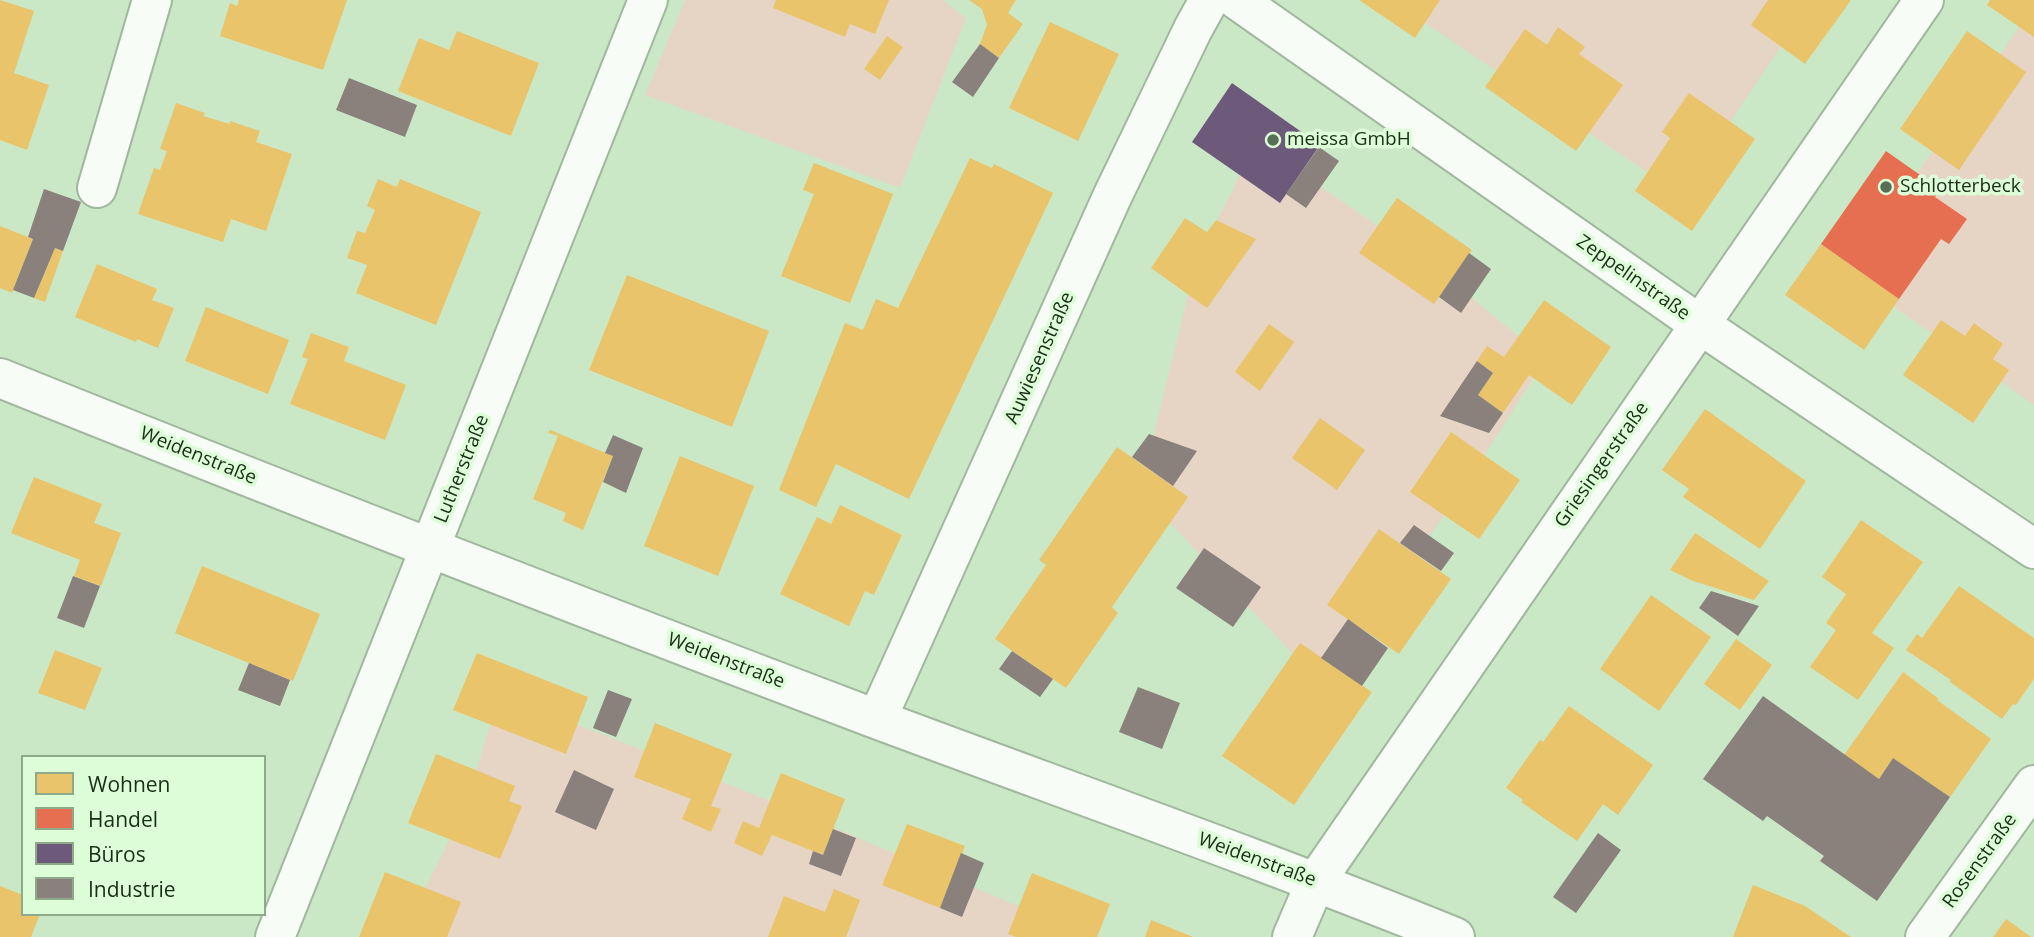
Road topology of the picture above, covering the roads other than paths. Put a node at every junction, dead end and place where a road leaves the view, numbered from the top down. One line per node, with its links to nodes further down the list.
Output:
1 (152, 0): 6 (street)
2 (648, 0): 9 (street, Lutherstraße)
3 (1209, 0): 11 (street, Auwiesenstraße)
4 (1237, 0): 7 (street, Zeppelinstraße)
5 (1924, 0): 7 (street, Griesingerstraße)
6 (97, 188)
7 (1699, 324): 10 (street, Zeppelinstraße); 13 (street, Griesingerstraße)
8 (0, 378): 9 (street, Weidenstraße)
9 (430, 548): 11 (street, Weidenstraße); 14 (street, Lutherstraße)
10 (2034, 549)
11 (877, 719): 13 (street, Weidenstraße)
12 (2034, 785): 17 (street, Rosenstraße)
13 (1316, 881): 15 (street, Griesingerstraße); 16 (street, Weidenstraße)
14 (275, 937)
15 (1292, 937)
16 (1455, 937)
17 (1925, 937)

